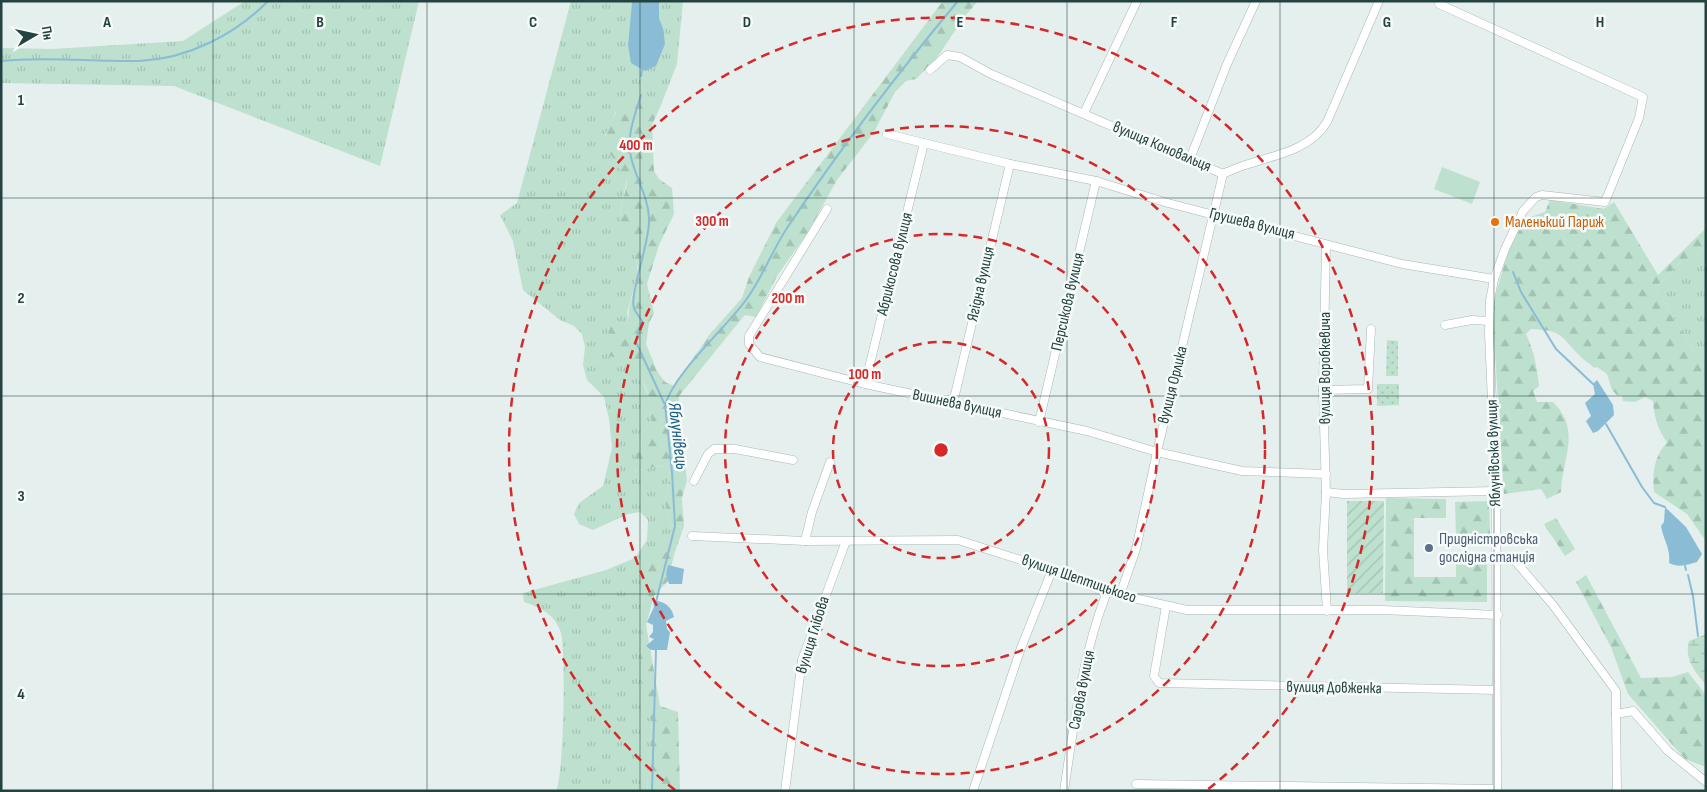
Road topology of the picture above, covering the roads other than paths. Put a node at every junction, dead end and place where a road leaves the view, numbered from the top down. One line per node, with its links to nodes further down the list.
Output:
1 (1137, 1): 6 (street)
2 (1256, 1): 9 (street)
3 (1379, 1): 11 (street, вулиця Коновальця)
4 (1439, 4): 16 (street, Яблунівська вулиця)
5 (930, 70): 6 (street, вулиця Коновальця)
6 (1084, 113): 9 (street, вулиця Коновальця)
7 (887, 134): 8 (street, Грушева вулиця)
8 (924, 143): 10 (street, Грушева вулиця); 20 (street, Абрикосова вулиця)
9 (1190, 159): 11 (street, вулиця Коновальця)
10 (1010, 164): 12 (street, Грушева вулиця); 22 (street, Ягідна вулиця)
11 (1223, 174): 14 (street, вулиця Орлика)
12 (1096, 181): 14 (street, Грушева вулиця); 23 (street, Персикова вулиця)
13 (827, 209): 20 (street, Вишнева вулиця)
14 (1215, 215): 15 (street, Грушева вулиця); 24 (street, вулиця Орлика)
15 (1326, 244): 16 (street, Грушева вулиця); 21 (street, вулиця Воробкевича)
16 (1494, 279): 17 (street, Яблунівська вулиця)
17 (1489, 321): 18 (street); 29 (street, Яблунівська вулиця)
18 (1444, 324)
19 (1370, 329): 21 (street)
20 (865, 384): 22 (street, Вишнева вулиця)
21 (1323, 390): 27 (street, вулиця Воробкевича)
22 (953, 403): 23 (street, Вишнева вулиця)
23 (1039, 422): 24 (street, Вишнева вулиця)
24 (1157, 452): 27 (street, Вишнева вулиця); 37 (street, вулиця Орлика)
25 (793, 460): 28 (street)
26 (830, 462): 32 (street)
27 (1326, 474): 30 (street, вулиця Воробкевича)
28 (694, 481)
29 (1496, 491): 30 (street); 34 (street, Яблунівська вулиця)
30 (1326, 492): 39 (street, вулиця Воробкевича)
31 (692, 536): 32 (street, вулиця Шептицького)
32 (805, 541): 33 (street, вулиця Шептицького)
33 (846, 541): 35 (street, вулиця Шептицького); 46 (street, вулиця Глібова)
34 (1497, 555): 40 (street, Яблунівська вулиця); 42 (street)
35 (1052, 570): 36 (street, вулиця Шептицького); 47 (street)
36 (1107, 592): 37 (street, вулиця Шептицького); 48 (street, Садова вулиця)
37 (1120, 595): 38 (street, вулиця Шептицького)
38 (1166, 606): 39 (street, вулиця Шептицького); 41 (street, вулиця Довженка)
39 (1327, 611): 40 (street, вулиця Шептицького)
40 (1498, 615): 41 (street, Яблунівська вулиця)
41 (1496, 690): 45 (street, Яблунівська вулиця)
42 (1616, 714): 43 (street); 49 (street)
43 (1706, 782)
44 (1136, 784): 45 (street)
45 (1498, 790)
46 (785, 791)
47 (973, 791)
48 (1064, 791)
49 (1617, 791)

